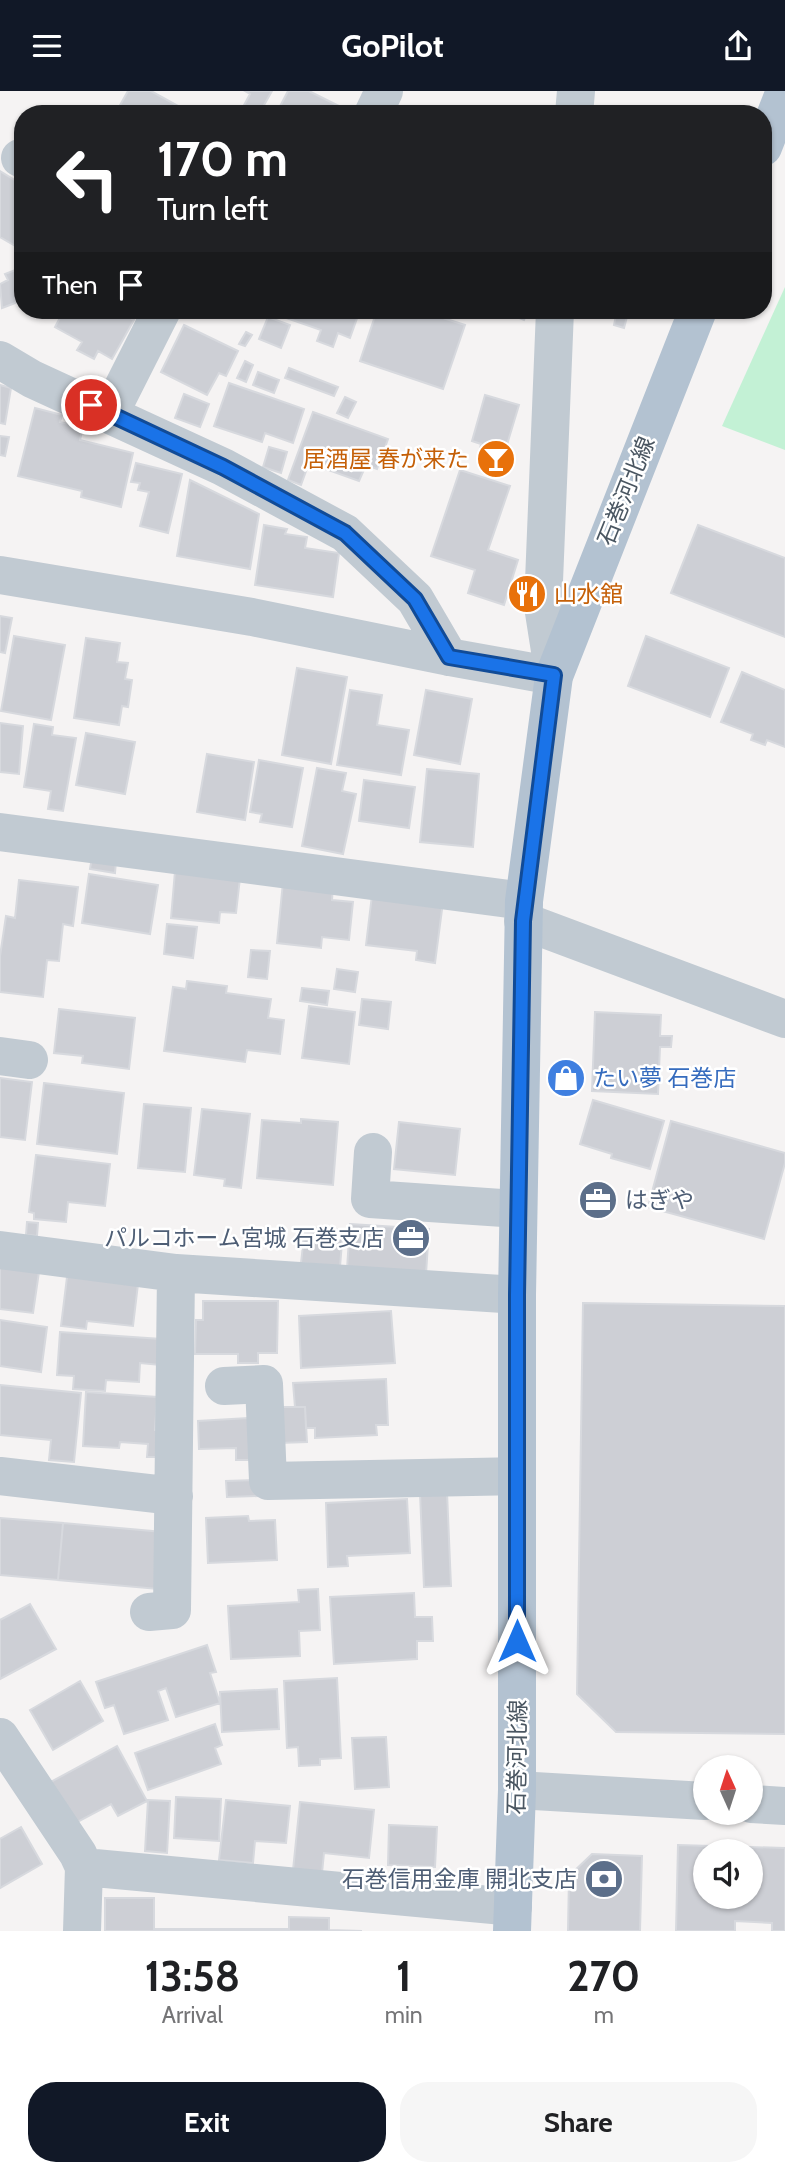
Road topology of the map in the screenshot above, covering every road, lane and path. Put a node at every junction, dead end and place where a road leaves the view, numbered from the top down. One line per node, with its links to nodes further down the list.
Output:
1 (785, 91): 2 (main road)
2 (772, 124)
3 (157, 319): 7 (street)
4 (555, 319): 10 (street)
5 (694, 319): 10 (main road, 石巻河北線)
6 (0, 360): 7 (street)
7 (110, 413): 9 (street)
8 (0, 575): 9 (street)
9 (449, 657): 10 (street)
10 (554, 675): 12 (main road, 石巻河北線)
11 (0, 832): 12 (street)
12 (523, 911): 13 (street); 15 (main road, 石巻河北線)
13 (785, 1019)
14 (373, 1152): 15 (street)
15 (518, 1209): 18 (main road, 石巻河北線)
16 (0, 1250): 17 (street)
17 (176, 1273): 18 (street); 22 (street)
18 (517, 1295): 21 (main road, 石巻河北線)
19 (224, 1386): 21 (street)
20 (0, 1476): 22 (street)
21 (517, 1476): 25 (main road, 石巻河北線)
22 (173, 1496): 23 (street)
23 (149, 1612)
24 (2, 1747): 29 (street)
25 (517, 1790): 26 (street); 30 (main road, 石巻河北線)
26 (693, 1800)
27 (763, 1805): 28 (street)
28 (785, 1806)
29 (84, 1867): 30 (street); 31 (street)
30 (513, 1919)
31 (82, 1931)

